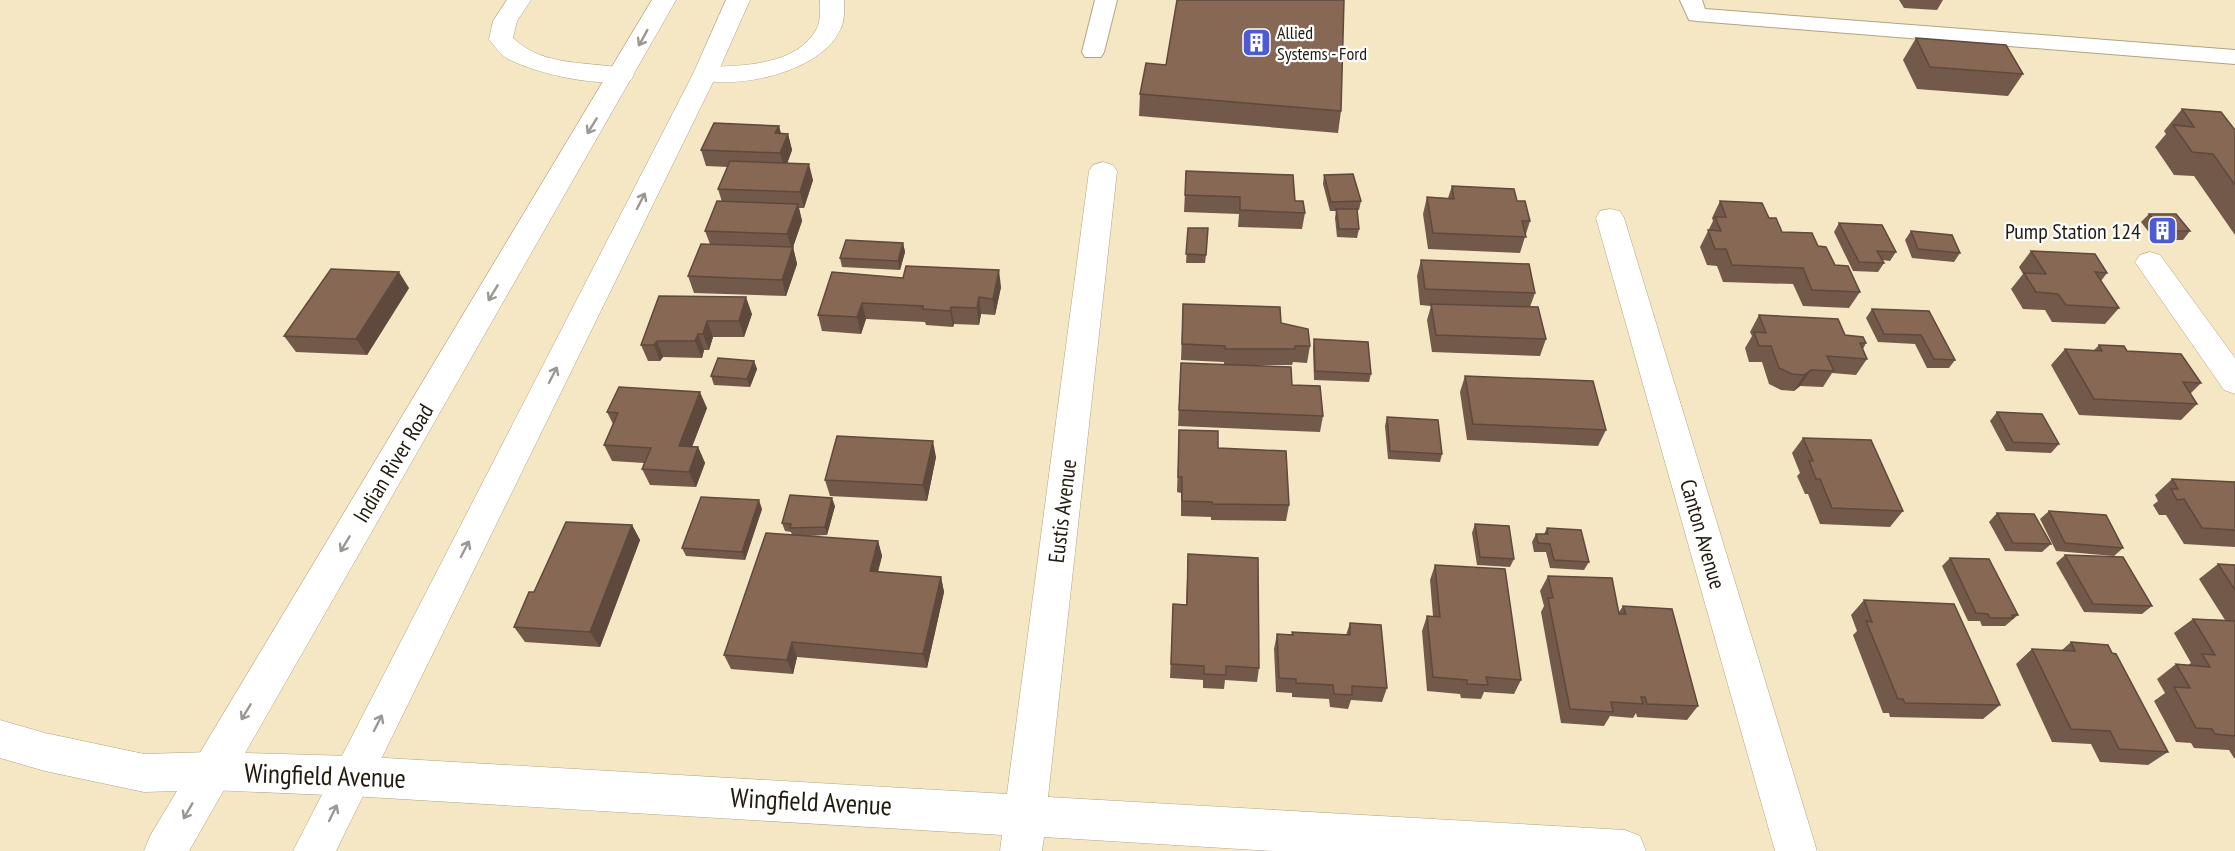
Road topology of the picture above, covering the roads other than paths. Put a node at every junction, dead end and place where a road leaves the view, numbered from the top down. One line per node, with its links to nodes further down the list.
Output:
1 (519, 0): 10 (street)
2 (664, 0): 10 (street, Indian River Road, one-way to 10)
3 (738, 0): 9 (street)
4 (832, 0): 9 (street)
5 (1106, 0): 7 (lane)
6 (1691, 0): 8 (lane)
7 (1093, 52)
8 (2235, 57)
9 (705, 74): 17 (street, one-way to 9)
10 (622, 75): 16 (street, Indian River Road, one-way to 16)
11 (1103, 171): 18 (street, Eustis Avenue)
12 (1610, 218): 22 (street, Canton Avenue)
13 (2151, 262): 14 (street)
14 (2235, 382)
15 (0, 739): 16 (street, Wingfield Avenue)
16 (211, 771): 17 (street, Wingfield Avenue); 19 (street, Indian River Road, one-way to 19)
17 (351, 776): 18 (street, Wingfield Avenue); 20 (street, one-way to 17)
18 (1023, 832): 21 (street, Wingfield Avenue)
19 (165, 851)
20 (314, 851)
21 (1624, 851)
22 (1796, 851)

